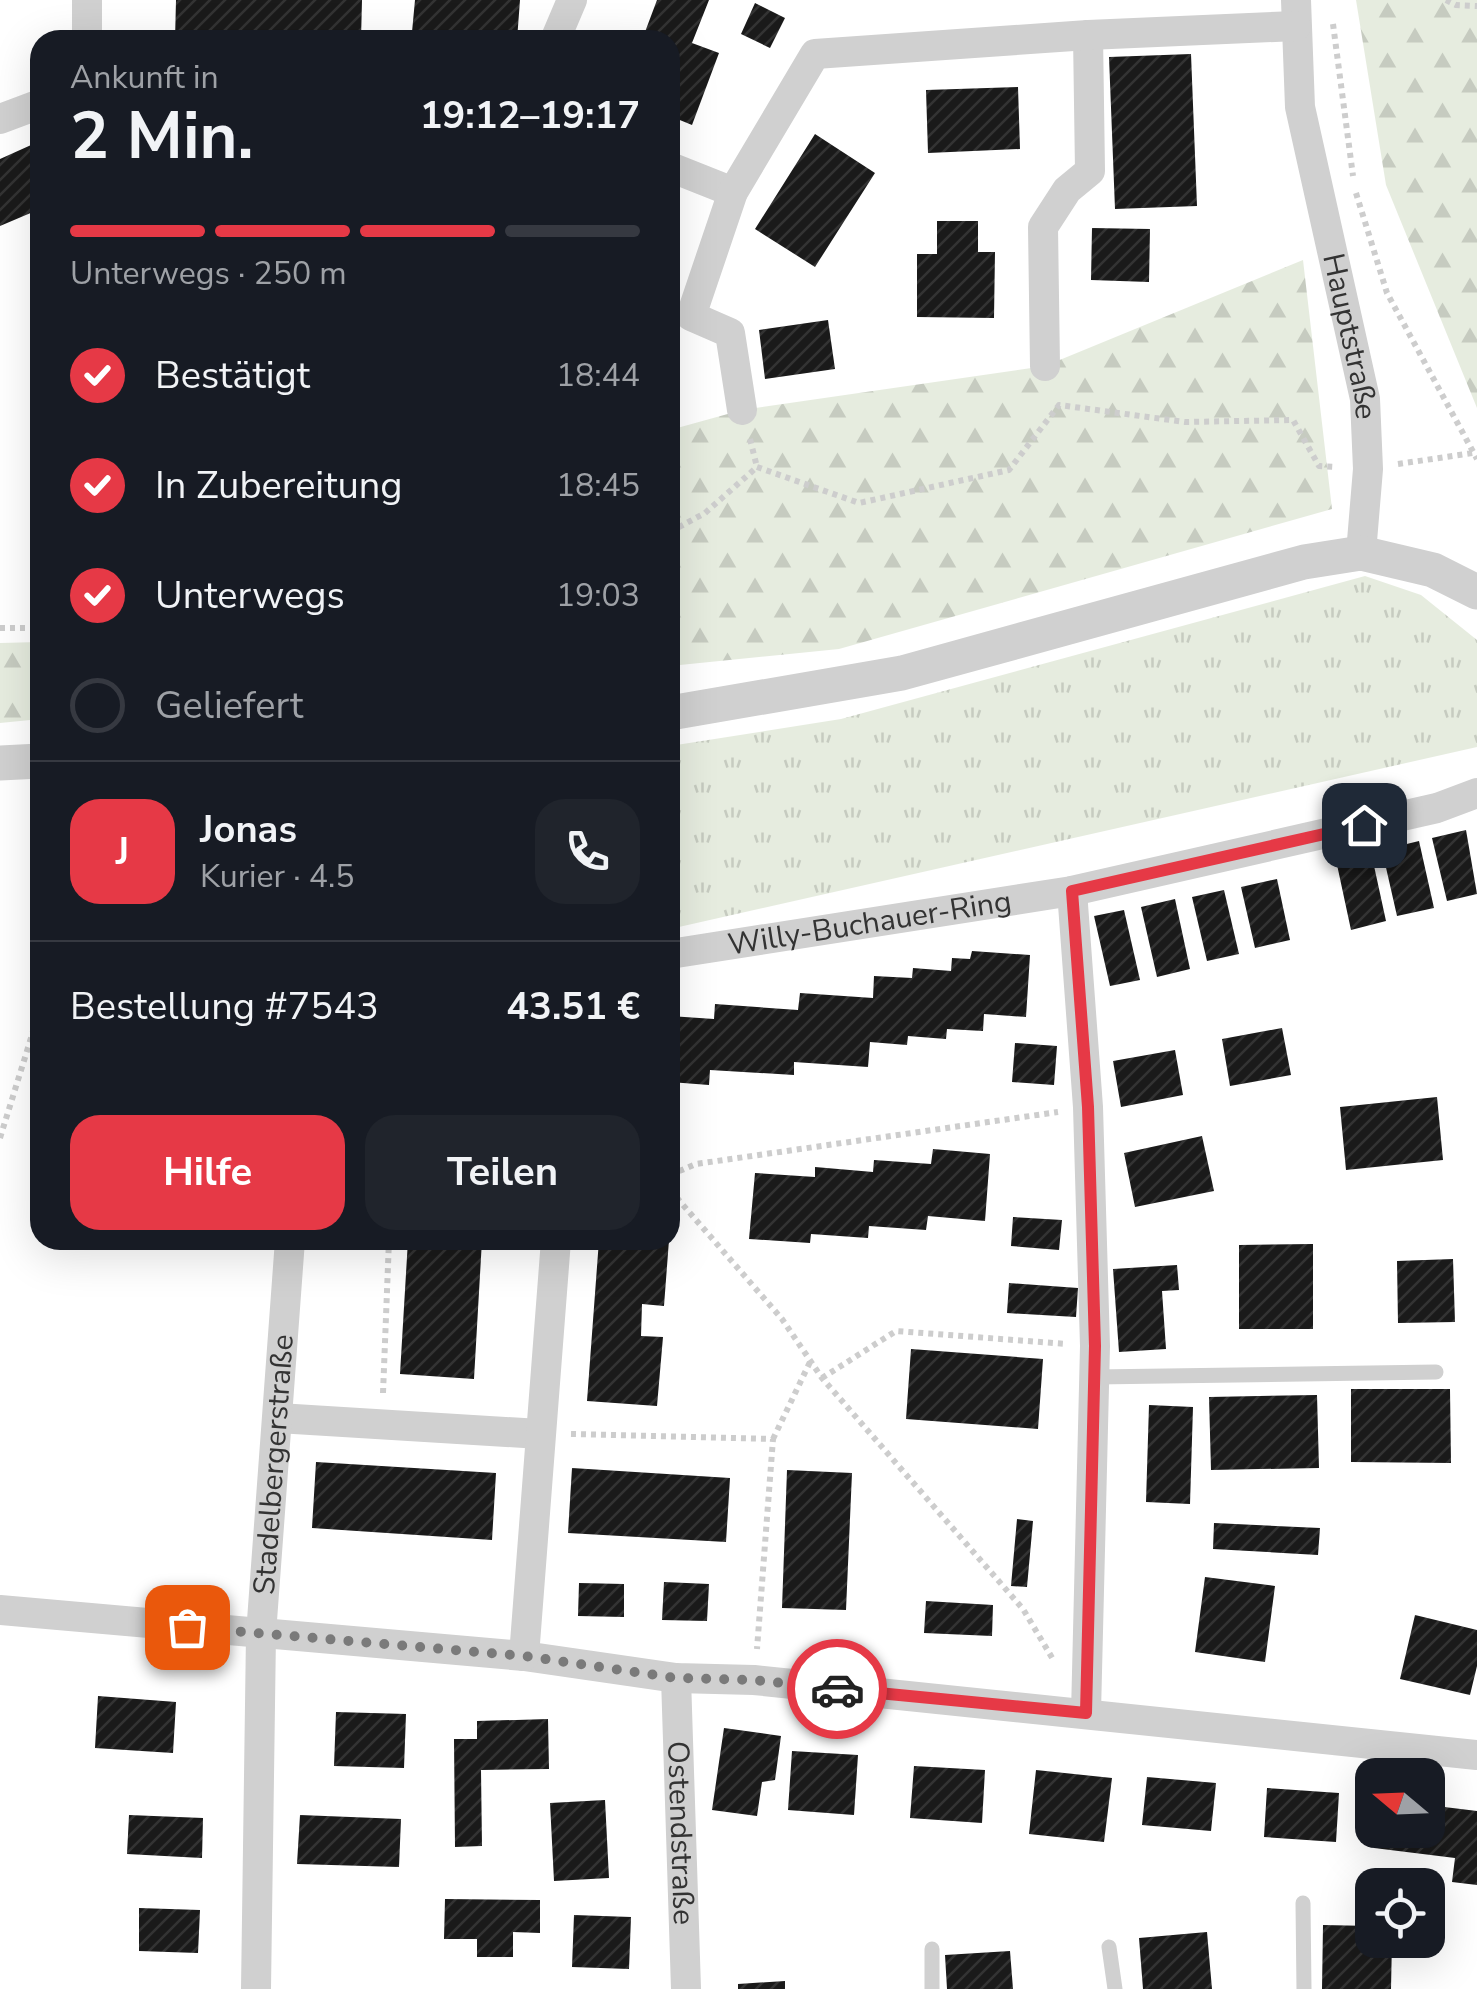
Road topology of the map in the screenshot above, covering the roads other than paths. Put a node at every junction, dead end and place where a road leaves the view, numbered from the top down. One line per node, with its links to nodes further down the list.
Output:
1 (87, 0): 4 (street)
2 (572, 0): 5 (street)
3 (1296, 13): 6 (street); 13 (street, Hauptstraße)
4 (87, 30)
5 (560, 30)
6 (1088, 35): 10 (street); 11 (street)
7 (30, 108): 8 (street)
8 (0, 119)
9 (680, 172): 10 (street)
10 (732, 192): 12 (street)
11 (1045, 366)
12 (742, 410)
13 (1362, 553): 14 (street); 15 (street)
14 (1477, 592)
15 (680, 711)
16 (30, 762): 17 (street)
17 (0, 763)
18 (1477, 793): 19 (street, Willy-Buchauer-Ring)
19 (1072, 891): 20 (street, Willy-Buchauer-Ring); 24 (street)
20 (680, 952)
21 (289, 1250): 25 (street, Stadelbergerstraße)
22 (555, 1250): 26 (street)
23 (1436, 1372): 24 (lane)
24 (1094, 1376): 31 (street)
25 (278, 1418): 26 (street); 28 (street, Stadelbergerstraße)
26 (540, 1434): 29 (street)
27 (0, 1610): 28 (street)
28 (261, 1634): 29 (street); 36 (street, Stadelbergerstraße)
29 (524, 1656): 30 (street)
30 (676, 1678): 31 (street); 37 (street, Ostendstraße)
31 (1086, 1713): 32 (street)
32 (1477, 1755)
33 (1303, 1903): 40 (lane)
34 (1109, 1947): 39 (lane)
35 (932, 1949): 38 (lane)
36 (256, 1989)
37 (686, 1989)
38 (932, 1989)
39 (1115, 1989)
40 (1304, 1989)

